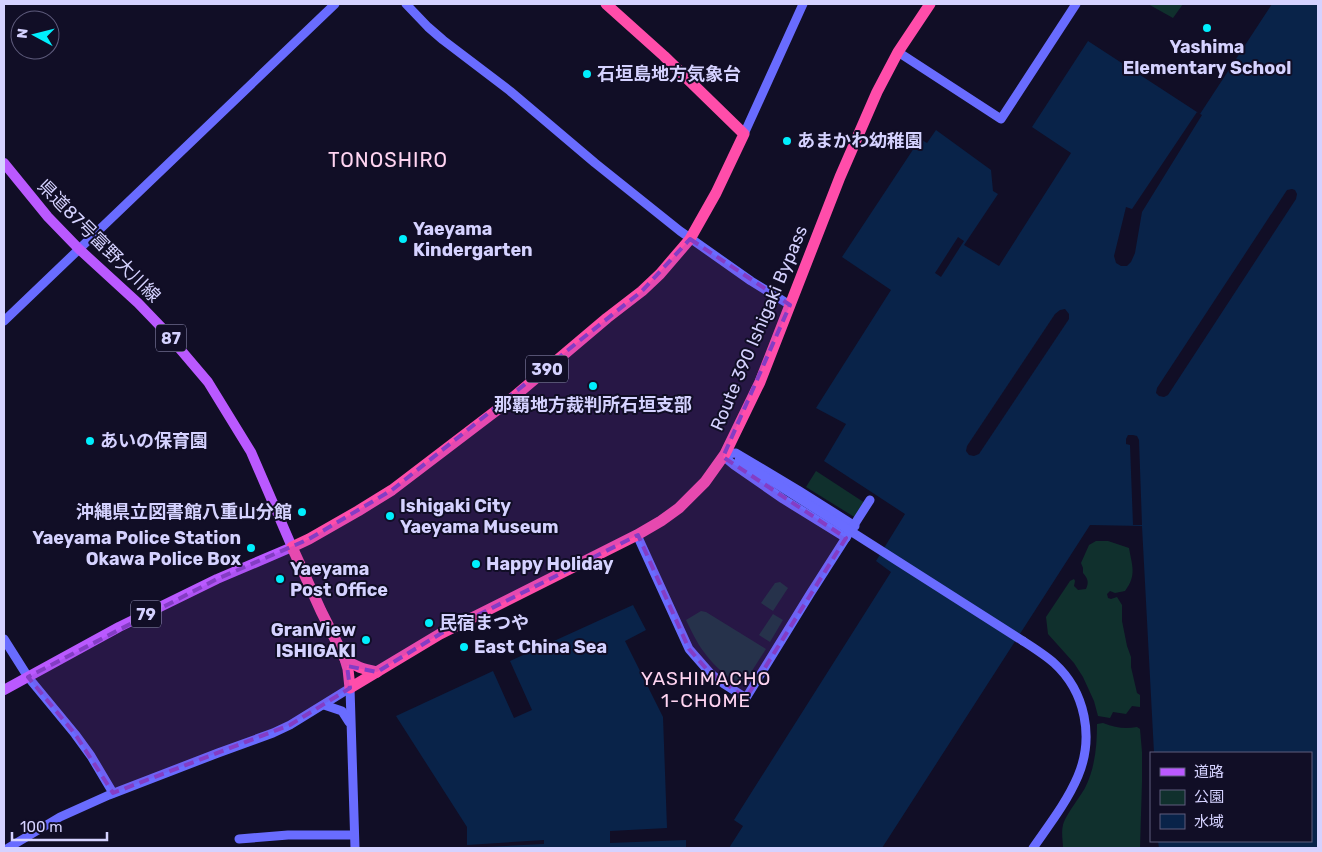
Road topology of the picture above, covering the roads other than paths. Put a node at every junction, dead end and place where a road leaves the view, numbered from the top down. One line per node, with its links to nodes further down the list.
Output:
1 (335, 4): 11 (street)
2 (406, 4): 10 (street)
3 (606, 4): 8 (highway)
4 (803, 4): 8 (street)
5 (930, 4): 7 (highway, Route 390 Ishigaki Bypass)
6 (1076, 4): 7 (street)
7 (898, 52): 12 (highway, Route 390 Ishigaki Bypass)
8 (744, 134): 10 (highway, 390)
9 (4, 163): 11 (main road, 県道87号富野大川線 / 87)
10 (690, 238): 12 (street); 19 (highway, 390)
11 (79, 250): 13 (street); 19 (main road, 県道87号富野大川線 / 87)
12 (790, 305): 14 (highway, Route 390 Ishigaki Bypass)
13 (4, 321)
14 (725, 454): 16 (street); 17 (highway, Route 390 Ishigaki Bypass); 18 (street); 33 (street, bridge)
15 (870, 500): 16 (street)
16 (855, 526): 18 (street)
17 (637, 536): 18 (street); 22 (highway, Route 390 Ishigaki Bypass)
18 (846, 538)
19 (292, 547): 21 (highway); 23 (main road, 79)
20 (4, 639): 23 (street)
21 (345, 658): 22 (highway); 24 (highway)
22 (377, 672): 24 (highway, Route 390 Ishigaki Bypass)
23 (28, 677): 25 (main road, 79); 28 (street)
24 (350, 688): 26 (street); 27 (street)
25 (4, 690)
26 (324, 705): 27 (street); 28 (street)
27 (351, 727): 29 (street)
28 (113, 793): 31 (street)
29 (354, 834): 30 (street); 32 (street)
30 (239, 839)
31 (8, 848)
32 (355, 848)
33 (1033, 848)

